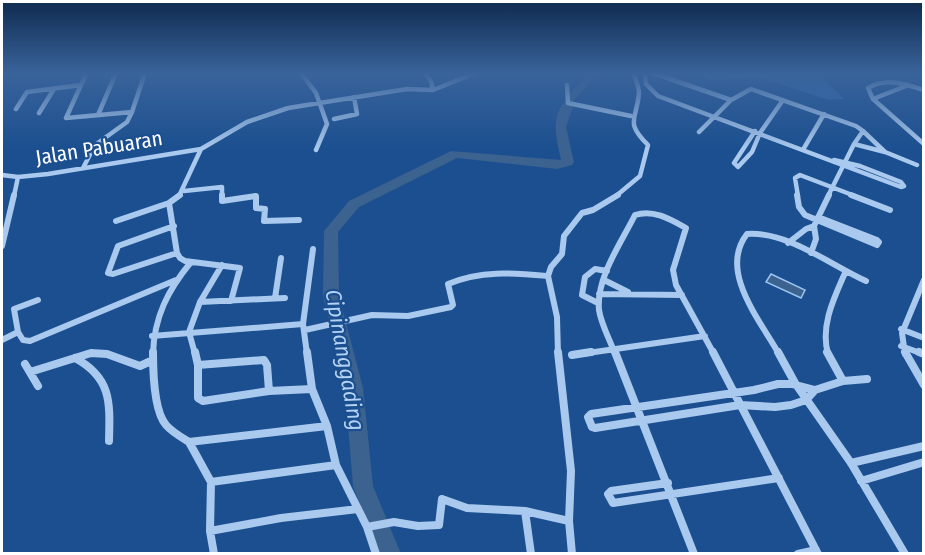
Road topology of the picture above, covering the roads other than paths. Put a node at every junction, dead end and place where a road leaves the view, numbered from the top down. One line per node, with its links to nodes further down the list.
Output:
1 (23, 99): 18 (street)
2 (47, 99): 19 (street)
3 (75, 99): 22 (street)
4 (105, 99): 22 (street)
5 (136, 99): 20 (street)
6 (319, 99): 17 (street)
7 (341, 99): 17 (street)
8 (354, 99): 25 (street)
9 (569, 99): 23 (street)
10 (637, 99): 23 (street)
11 (668, 99): 24 (street)
12 (728, 99): 15 (street)
13 (780, 99): 16 (street)
14 (873, 99): 30 (street)
15 (731, 100): 24 (street)
16 (783, 100): 21 (street); 28 (street)
17 (320, 102): 32 (street); 33 (street)
18 (16, 109)
19 (39, 112)
20 (132, 112): 22 (street); 37 (street)
21 (824, 114): 26 (street); 31 (street)
22 (98, 116)
23 (632, 116): 57 (street)
24 (717, 117): 27 (street); 28 (street)
25 (334, 119)
26 (863, 131): 29 (street); 34 (street)
27 (699, 132)
28 (758, 132): 28 (street); 31 (street)
29 (854, 144): 34 (street); 35 (street)
30 (924, 144)
31 (804, 148): 35 (street)
32 (201, 149): 37 (street, Jalan Pabuaran); 41 (street)
33 (316, 150)
34 (885, 152): 36 (street)
35 (844, 163): 35 (street); 40 (street)
36 (916, 165)
37 (83, 168): 39 (street, Jalan Pabuaran)
38 (2, 175): 39 (street, Jalan Pabuaran)
39 (18, 177): 49 (street)
40 (832, 188): 43 (street); 46 (street); 46 (street)
41 (184, 191): 42 (street); 44 (street)
42 (173, 201): 45 (street); 47 (street)
43 (890, 210)
44 (298, 220)
45 (116, 221)
46 (816, 221): 46 (street); 48 (street); 51 (street)
47 (174, 226): 52 (street); 52 (street)
48 (788, 243): 51 (street); 90 (street)
49 (2, 246)
50 (313, 249): 71 (street)
51 (811, 253): 56 (street)
52 (183, 258): 54 (street); 58 (street)
53 (281, 258): 65 (street)
54 (222, 265): 68 (street); 69 (street)
55 (607, 271): 59 (street); 64 (street); 70 (street)
56 (845, 273): 60 (street); 89 (street)
57 (548, 276): 71 (street); 115 (street)
58 (176, 279): 73 (street); 75 (street)
59 (604, 280): 62 (street); 63 (street)
60 (866, 281)
61 (924, 281): 72 (street)
62 (599, 294): 63 (street); 70 (street)
63 (632, 294): 64 (street)
64 (682, 296): 76 (street)
65 (275, 298): 66 (street); 68 (street)
66 (285, 298)
67 (38, 300): 73 (street)
68 (231, 301): 69 (street)
69 (200, 302): 74 (street)
70 (598, 303): 80 (street)
71 (304, 327): 74 (street); 93 (street)
72 (901, 329): 77 (street); 79 (street)
73 (18, 332): 78 (street)
74 (189, 332): 75 (street); 86 (street)
75 (152, 336): 84 (street)
76 (705, 336): 80 (street); 96 (street)
77 (924, 338)
78 (2, 340)
79 (901, 346): 81 (street); 91 (street)
80 (614, 349): 82 (street); 99 (street)
81 (924, 354)
82 (572, 355)
83 (75, 358): 84 (street); 87 (street); 102 (street)
84 (153, 360): 103 (street)
85 (26, 364): 87 (street)
86 (198, 364): 95 (street); 95 (street)
87 (30, 372): 92 (street)
88 (867, 379): 89 (street)
89 (843, 381): 94 (street)
90 (795, 383): 94 (street); 96 (street); 97 (street)
91 (924, 385)
92 (38, 386)
93 (312, 389): 95 (street); 101 (street)
94 (815, 390): 97 (street)
95 (269, 391)
96 (734, 393): 98 (street); 99 (street)
97 (806, 400): 98 (street); 106 (street)
98 (740, 405): 100 (street); 108 (street)
99 (639, 408): 100 (street); 100 (street)
100 (643, 420): 111 (street)
101 (327, 426): 103 (street); 107 (street)
102 (109, 441)
103 (189, 442): 110 (street)
104 (924, 446): 106 (street)
105 (924, 462): 109 (street)
106 (851, 463): 109 (street)
107 (336, 465): 110 (street); 113 (street)
108 (779, 478): 112 (street); 118 (street)
109 (861, 481): 125 (street)
110 (211, 482): 117 (street)
111 (668, 483): 112 (street); 112 (street)
112 (673, 494): 123 (street)
113 (358, 509): 116 (street); 117 (street)
114 (525, 511): 115 (street); 116 (street); 121 (street)
115 (569, 521): 122 (street)
116 (375, 525): 119 (street)
117 (210, 531): 120 (street)
118 (817, 552): 124 (street)
119 (373, 553)
120 (214, 554)
121 (531, 554)
122 (572, 554)
123 (694, 554)
124 (798, 554)
125 (905, 554)

